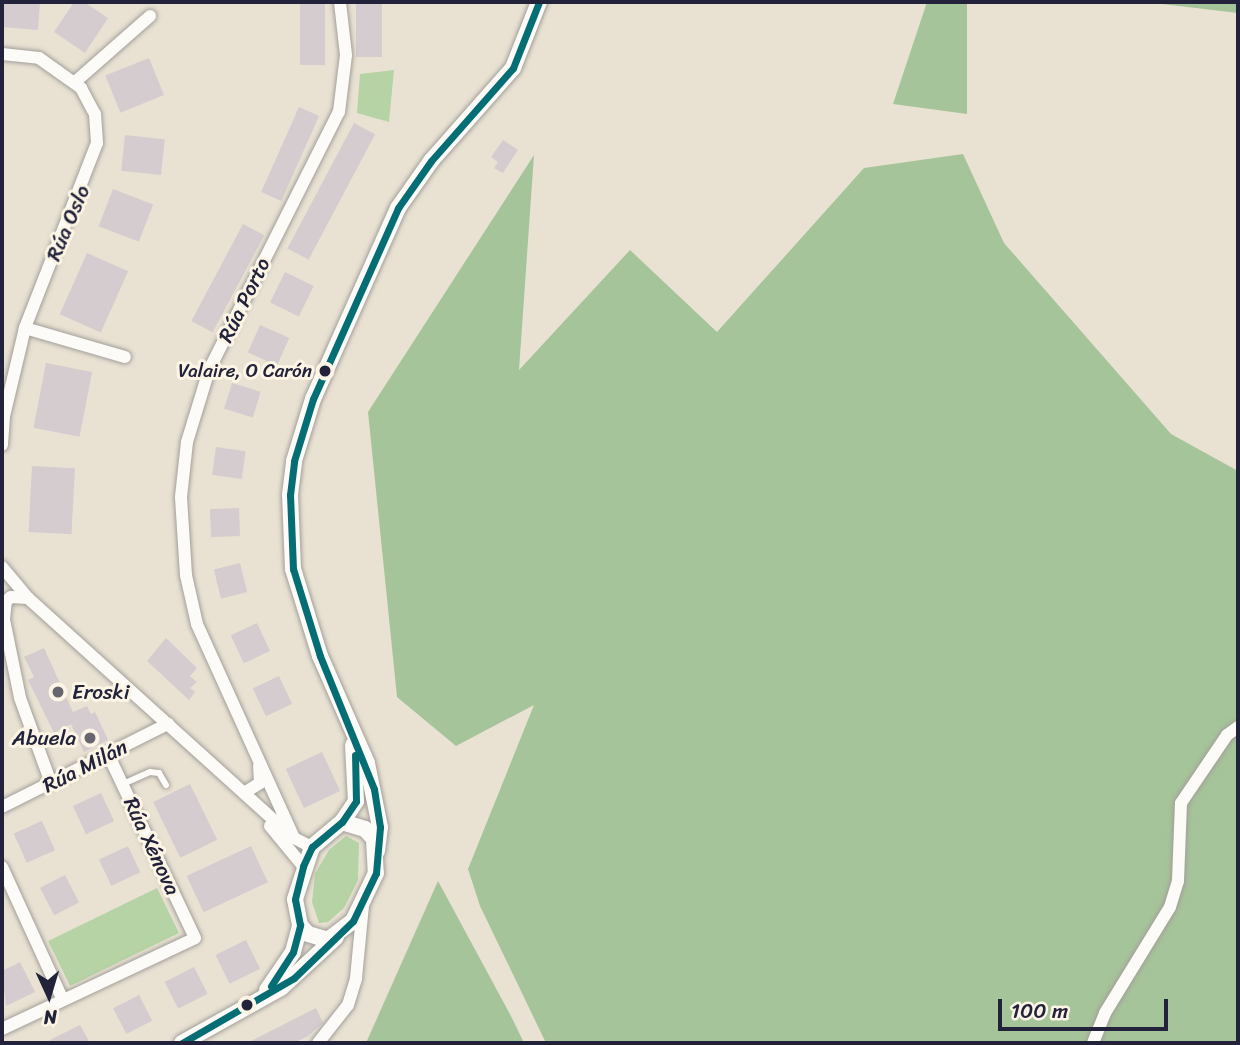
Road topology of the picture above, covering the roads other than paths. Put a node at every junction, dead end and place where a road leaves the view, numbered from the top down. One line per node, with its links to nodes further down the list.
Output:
1 (340, 2): 16 (street, Rúa Porto)
2 (539, 2): 13 (street)
3 (150, 16): 5 (street)
4 (2, 54): 5 (street, Rúa Oslo)
5 (75, 82): 6 (street, Rúa Oslo)
6 (25, 328): 7 (street); 8 (street, Rúa Oslo)
7 (125, 357)
8 (2, 445)
9 (2, 567): 10 (street)
10 (28, 598): 11 (street); 12 (street)
11 (3, 617): 17 (street)
12 (168, 724): 15 (street, Rúa Milán); 20 (street)
13 (350, 726): 23 (street); 26 (street)
14 (1238, 727): 38 (street)
15 (108, 754): 17 (street, Rúa Milán); 18 (street, Rúa Xénova)
16 (259, 762): 20 (street); 22 (street, Rúa Porto); 24 (street, Rúa Porto)
17 (51, 783): 21 (street, Rúa Milán)
18 (123, 784): 19 (lane); 33 (street, Rúa Xénova)
19 (166, 785)
20 (244, 793): 22 (street)
21 (2, 807)
22 (268, 819): 24 (street); 27 (street)
23 (342, 822): 25 (street); 26 (street)
24 (294, 838): 25 (street)
25 (312, 847): 27 (street)
26 (377, 851): 29 (street)
27 (303, 866): 30 (street)
28 (2, 867): 33 (street)
29 (363, 905): 31 (street); 32 (street)
30 (300, 925): 31 (street); 34 (street)
31 (340, 934): 32 (street); 34 (street)
32 (361, 952): 37 (street)
33 (63, 1000): 35 (street)
34 (243, 1010): 36 (street)
35 (2, 1029)
36 (182, 1043)
37 (318, 1043)
38 (1093, 1043)

